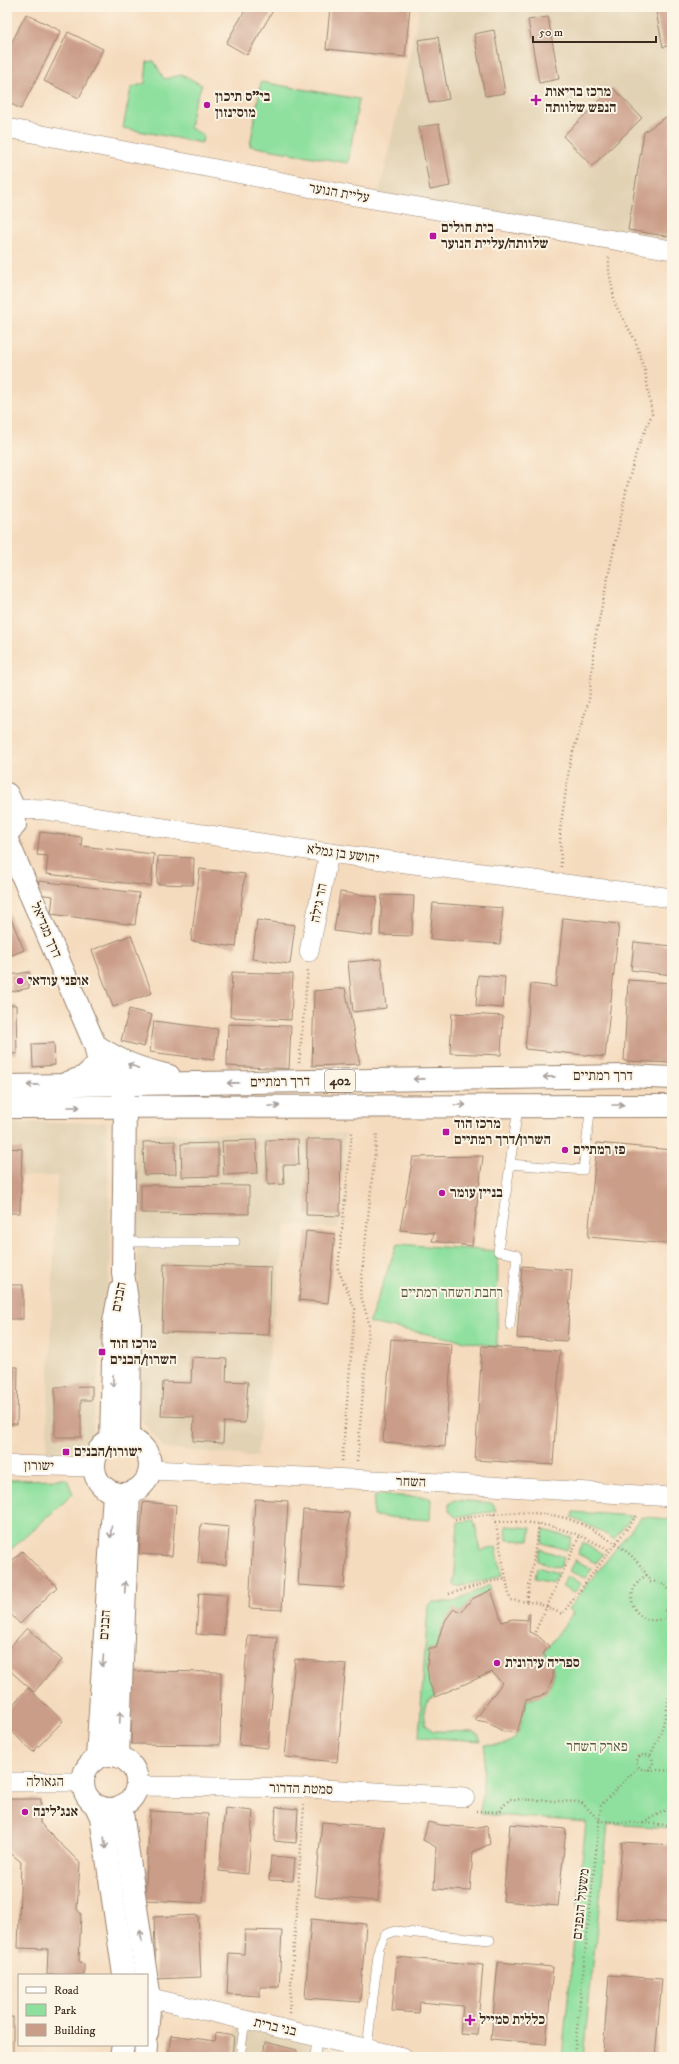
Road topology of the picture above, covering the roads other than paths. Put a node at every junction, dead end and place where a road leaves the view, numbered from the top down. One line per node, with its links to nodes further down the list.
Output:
1 (7, 128): 2 (street, עליית הנוער)
2 (672, 250)
3 (10, 802): 4 (main road); 6 (street, יהושע בן גמלא)
4 (7, 833)
5 (7, 840): 9 (main road, דרך מגדיאל)
6 (329, 853): 7 (street, יהושע בן גמלא); 8 (street, הר גילה)
7 (672, 898)
8 (309, 952)
9 (95, 1045): 11 (main road, one-way to 9); 12 (main road, דרך מגדיאל); 13 (main road)
10 (672, 1078): 11 (main road, דרך רמתיים / 402, one-way to 11)
11 (198, 1083): 12 (main road, דרך רמתיים / 402)
12 (122, 1084): 13 (main road, דרך רמתיים / 402); 17 (main road, דרך מגדיאל)
13 (61, 1085): 14 (main road, דרך רמתיים / 402, one-way to 14)
14 (7, 1086)
15 (518, 1105): 16 (main road, דרך רמתיים / 402); 17 (main road, דרך רמתיים / 402, one-way to 15); 20 (lane)
16 (591, 1105): 18 (main road, דרך רמתיים / 402, one-way to 18); 20 (lane)
17 (125, 1106): 19 (main road, דרך רמתיים / 402, one-way to 17); 21 (main road, הבנים)
18 (672, 1106)
19 (7, 1107)
20 (510, 1164): 23 (lane)
21 (124, 1242): 22 (lane); 24 (main road, הבנים)
22 (235, 1242)
23 (510, 1326)
24 (120, 1440): 26 (main road); 27 (main road)
25 (7, 1465): 26 (street, ישורון)
26 (94, 1467): 28 (main road)
27 (150, 1470): 28 (main road); 29 (street, השחר)
28 (122, 1493): 30 (main road, הבנים)
29 (672, 1498)
30 (107, 1757): 32 (main road); 33 (main road)
31 (7, 1782): 32 (street, הגאולה)
32 (83, 1782): 35 (main road)
33 (136, 1786): 34 (street, סמטת הדרור); 36 (main road)
34 (471, 1804)
35 (96, 1806): 36 (main road); 38 (main road, one-way to 38)
36 (121, 1806): 39 (main road, one-way to 36)
37 (490, 1940): 45 (lane)
38 (124, 1974)
39 (146, 1974)
40 (148, 1991): 41 (street, בני ברית)
41 (245, 2020): 42 (street, בני ברית); 48 (lane)
42 (317, 2037): 45 (street, בני ברית); 49 (lane)
43 (122, 2046): 46 (main road)
44 (146, 2046): 47 (main road)
45 (354, 2050): 50 (street, בני ברית)
46 (121, 2057)
47 (145, 2057)
48 (240, 2057)
49 (315, 2057)
50 (403, 2057)

